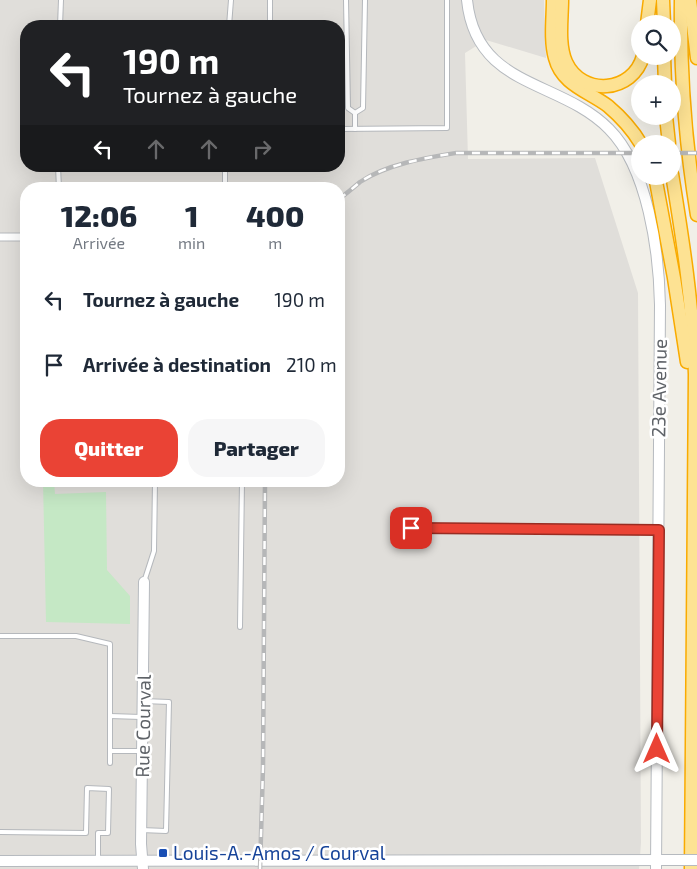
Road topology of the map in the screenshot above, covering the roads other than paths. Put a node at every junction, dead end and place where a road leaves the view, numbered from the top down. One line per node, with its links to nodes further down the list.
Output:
1 (60, 0): 16 (lane)
2 (231, 0): 17 (lane)
3 (270, 0): 18 (lane)
4 (346, 0): 21 (lane)
5 (365, 0): 21 (lane)
6 (448, 0): 23 (lane)
7 (466, 0): 34 (street, 23e Avenue)
8 (553, 0): 24 (highway)
9 (562, 0): 20 (highway)
10 (650, 0): 14 (highway)
11 (664, 0): 15 (highway)
12 (680, 0): 27 (highway)
13 (690, 0): 19 (highway)
14 (648, 15)
15 (664, 15)
16 (60, 20)
17 (229, 20)
18 (270, 20)
19 (697, 58)
20 (640, 65)
21 (355, 113): 23 (lane)
22 (345, 129): 23 (lane)
23 (355, 129)
24 (635, 135)
25 (657, 185): 30 (highway)
26 (674, 185): 30 (highway)
27 (697, 215)
28 (0, 237): 29 (street)
29 (20, 237)
30 (695, 416): 53 (highway)
31 (155, 487): 35 (lane)
32 (242, 487): 36 (lane)
33 (411, 528): 34 (street)
34 (659, 530): 51 (street, 23e Avenue)
35 (144, 582): 38 (street, Rue Courval)
36 (240, 627)
37 (0, 636): 39 (lane)
38 (143, 701): 40 (street, Rue Courval); 44 (lane)
39 (110, 716): 40 (lane); 41 (lane)
40 (143, 717): 42 (street, Rue Courval)
41 (110, 751): 42 (lane); 43 (lane)
42 (142, 751): 44 (street, Rue Courval)
43 (110, 763)
44 (141, 830): 52 (street, Rue Courval)
45 (0, 832): 47 (lane)
46 (98, 833): 47 (lane); 47 (lane); 50 (lane)
47 (86, 834)
48 (697, 860): 51 (street, bridge)
49 (0, 861): 50 (street)
50 (98, 861): 52 (street)
51 (656, 864): 52 (street)
52 (143, 865)
53 (691, 869)

